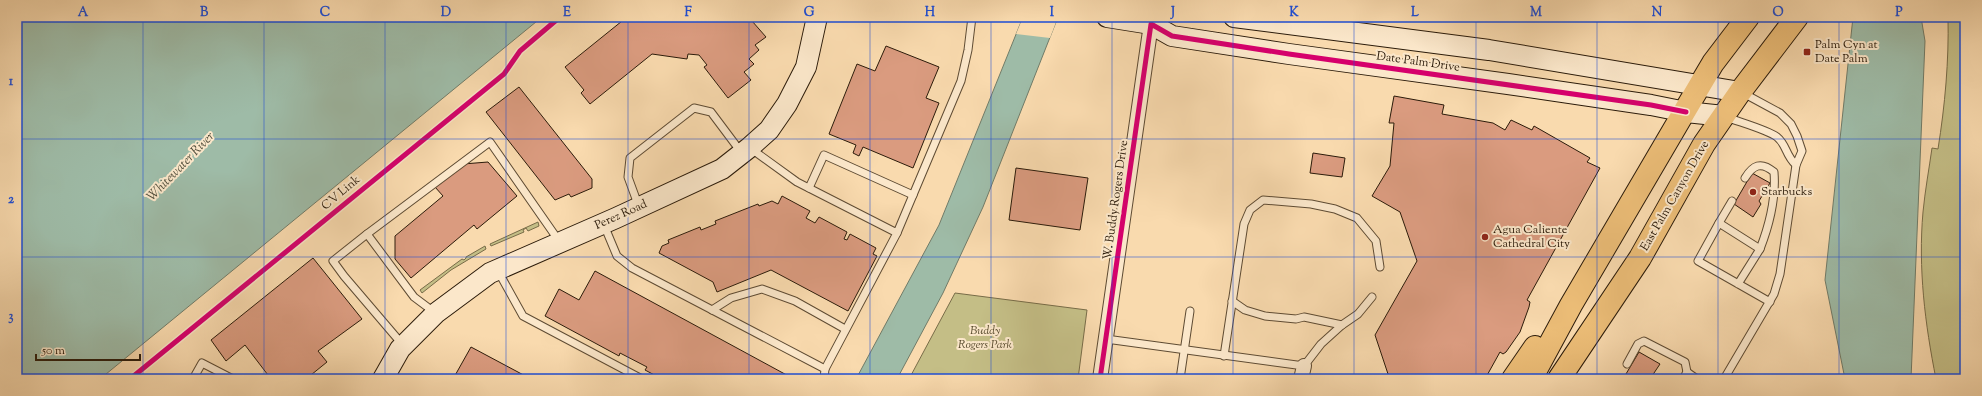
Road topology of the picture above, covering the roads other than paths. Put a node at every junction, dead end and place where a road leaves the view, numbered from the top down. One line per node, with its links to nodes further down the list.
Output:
1 (817, 17): 12 (main road, Perez Road)
2 (972, 17): 16 (lane)
3 (1106, 17): 7 (main road, Date Palm Drive)
4 (1234, 17): 8 (main road, Date Palm Drive)
5 (1748, 17): 8 (main road)
6 (1797, 17): 9 (main road, East Palm Canyon Drive)
7 (1157, 20): 10 (main road, Date Palm Drive); 37 (street, W. Buddy Rogers Drive)
8 (1700, 85): 9 (main road, Date Palm Drive); 10 (main road)
9 (1740, 92): 11 (main road, East Palm Canyon Drive); 13 (lane)
10 (1686, 112): 11 (main road, Date Palm Drive); 31 (main road)
11 (1724, 116): 13 (lane); 54 (main road, East Palm Canyon Drive)
12 (746, 150): 15 (lane); 18 (main road, Perez Road); 18 (lane)
13 (1796, 165): 30 (lane)
14 (1745, 178): 24 (lane)
15 (809, 188): 16 (lane); 21 (lane)
16 (913, 195): 21 (lane)
17 (1732, 201): 20 (lane)
18 (640, 207): 19 (main road, Perez Road)
19 (603, 223): 23 (main road, Perez Road); 32 (lane)
20 (1719, 223): 24 (lane); 27 (lane)
21 (896, 233): 36 (lane)
22 (367, 234): 23 (lane); 34 (lane); 38 (lane)
23 (560, 241): 26 (main road, Perez Road)
24 (1760, 249): 27 (lane)
25 (1380, 268): 29 (lane)
26 (497, 269): 34 (main road, Perez Road); 48 (lane)
27 (1738, 284): 30 (lane)
28 (1372, 297): 35 (lane)
29 (1232, 302): 35 (lane); 40 (lane)
30 (1770, 302): 56 (lane)
31 (1571, 305): 52 (main road); 53 (main road)
32 (712, 310): 36 (lane); 42 (lane)
33 (1190, 311): 39 (lane)
34 (436, 313): 38 (main road, Perez Road)
35 (1342, 325): 43 (lane)
36 (846, 329): 42 (lane)
37 (1106, 339): 39 (lane); 50 (street, W. Buddy Rogers Drive)
38 (404, 346): 47 (main road, Perez Road)
39 (1184, 350): 40 (lane); 51 (lane)
40 (1224, 356): 43 (lane)
41 (1627, 364): 44 (lane)
42 (824, 369): 49 (lane)
43 (1302, 373)
44 (1685, 376): 55 (lane)
45 (193, 379): 46 (lane)
46 (233, 379)
47 (383, 379)
48 (642, 379)
49 (824, 379)
50 (1100, 379)
51 (1180, 379)
52 (1513, 379)
53 (1531, 379)
54 (1560, 379)
55 (1697, 379)
56 (1724, 379)

